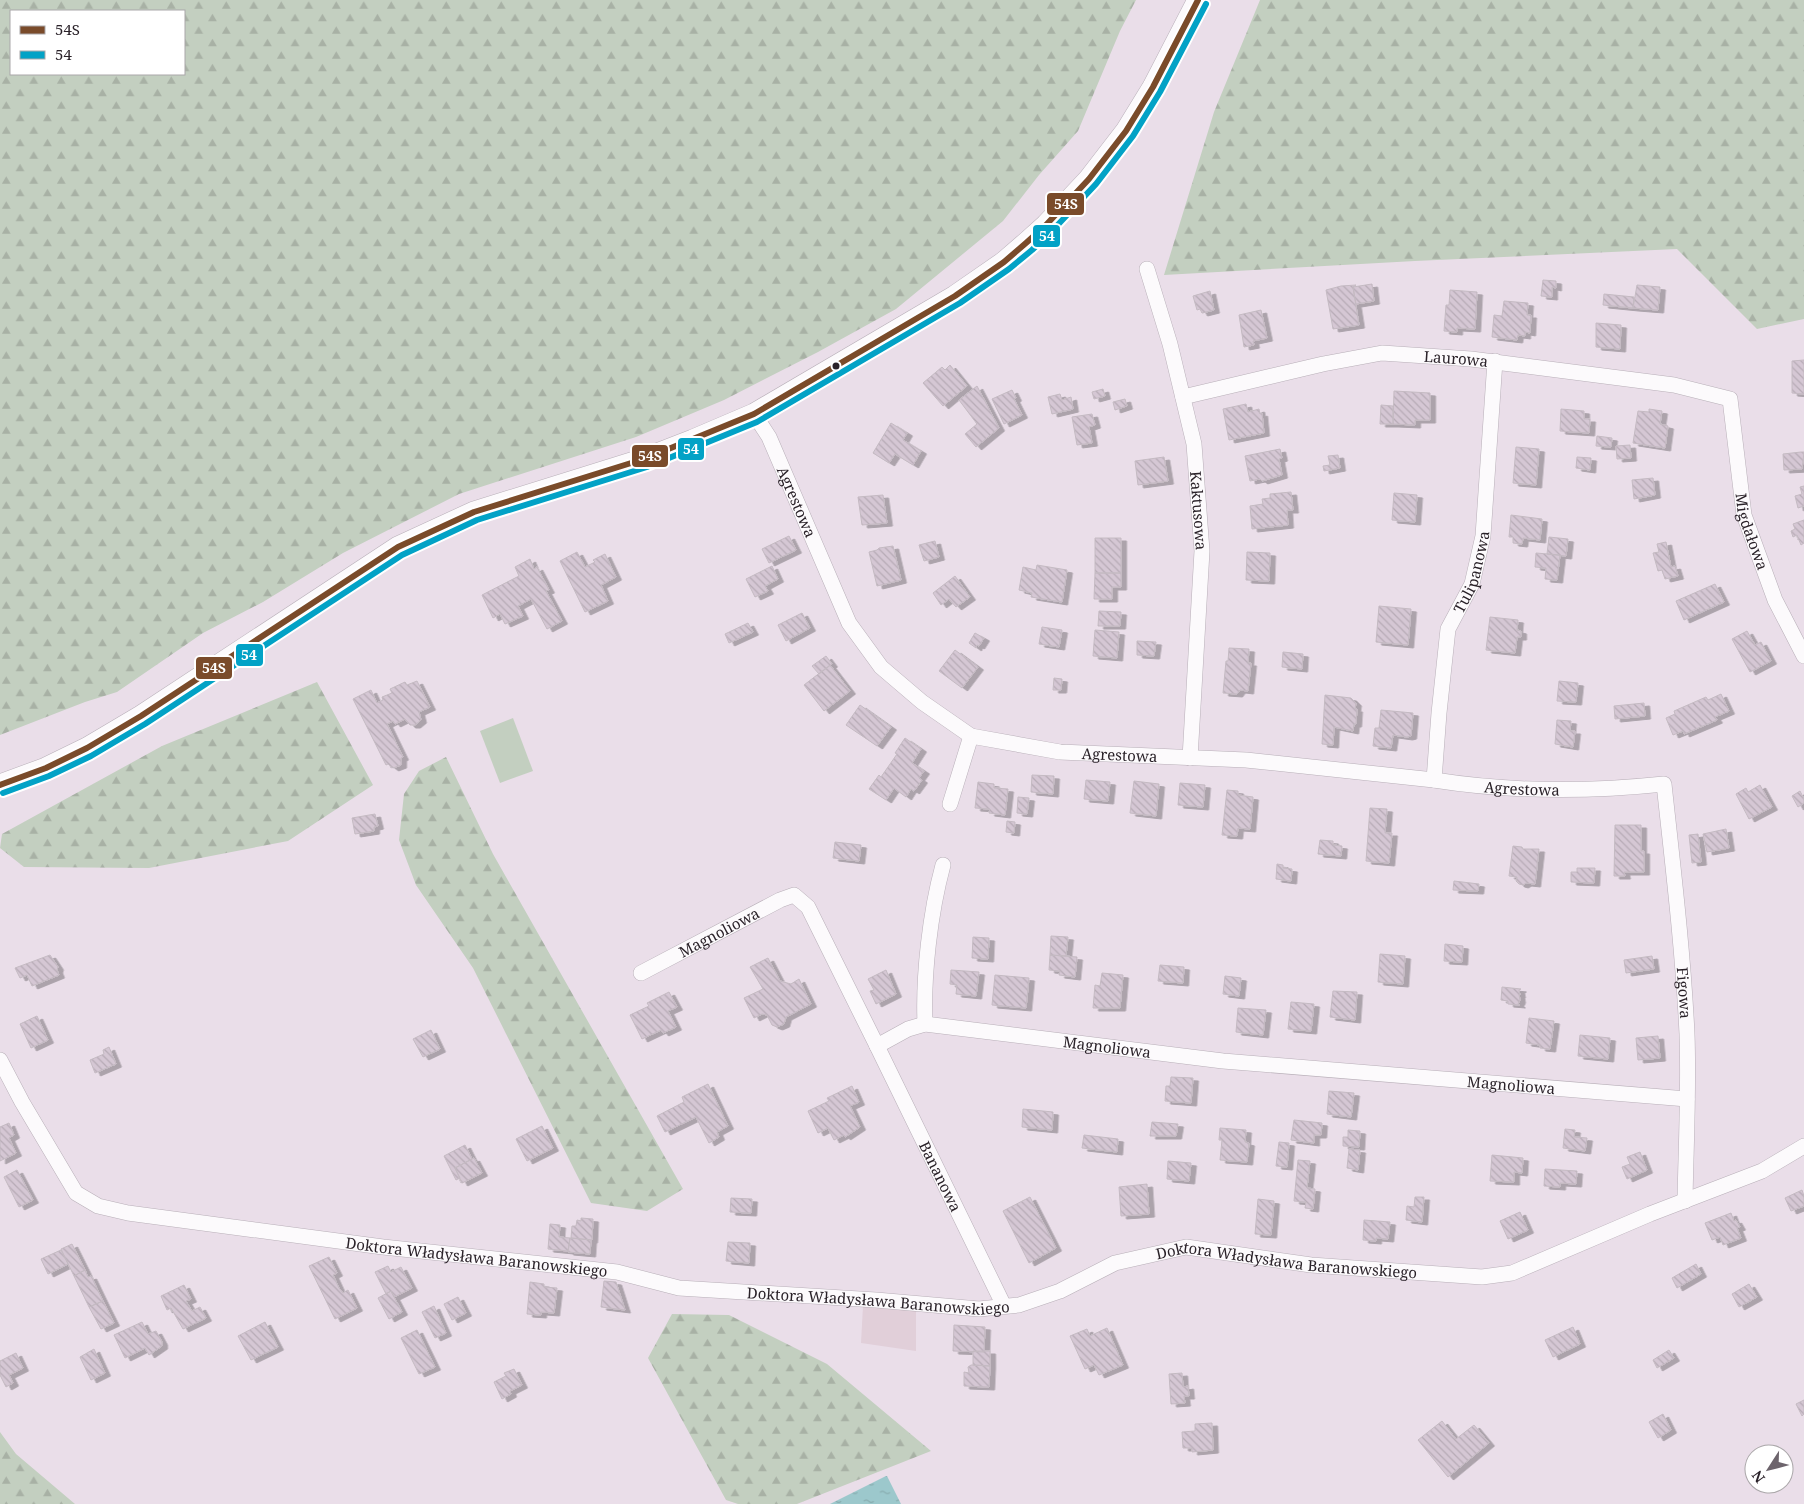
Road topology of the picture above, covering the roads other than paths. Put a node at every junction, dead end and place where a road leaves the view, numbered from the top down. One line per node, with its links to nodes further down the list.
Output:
1 (1198, 0): 6 (street)
2 (1148, 269): 4 (street, Kaktusowa)
3 (1494, 362): 4 (street, Laurowa); 5 (street, Laurowa); 10 (street, Tulipanowa)
4 (1183, 397): 9 (street, Kaktusowa)
5 (1730, 399): 7 (street, Migdałowa)
6 (754, 414): 8 (street, Agrestowa); 12 (street)
7 (1804, 656)
8 (971, 736): 9 (street, Agrestowa); 13 (street)
9 (1190, 758): 10 (street, Agrestowa)
10 (1434, 780): 11 (street, Agrestowa)
11 (1664, 784): 19 (street, Figowa)
12 (0, 785)
13 (950, 804)
14 (944, 865): 16 (street)
15 (641, 973): 17 (street, Magnoliowa)
16 (925, 1024): 17 (street, Magnoliowa); 19 (street, Magnoliowa)
17 (877, 1046): 22 (street, Bananowa)
18 (0, 1060): 22 (street, Doktora Władysława Baranowskiego)
19 (1688, 1099): 21 (street, Figowa)
20 (1804, 1146): 21 (street, Doktora Władysława Baranowskiego)
21 (1685, 1201): 22 (street, Doktora Władysława Baranowskiego)
22 (1004, 1306)

